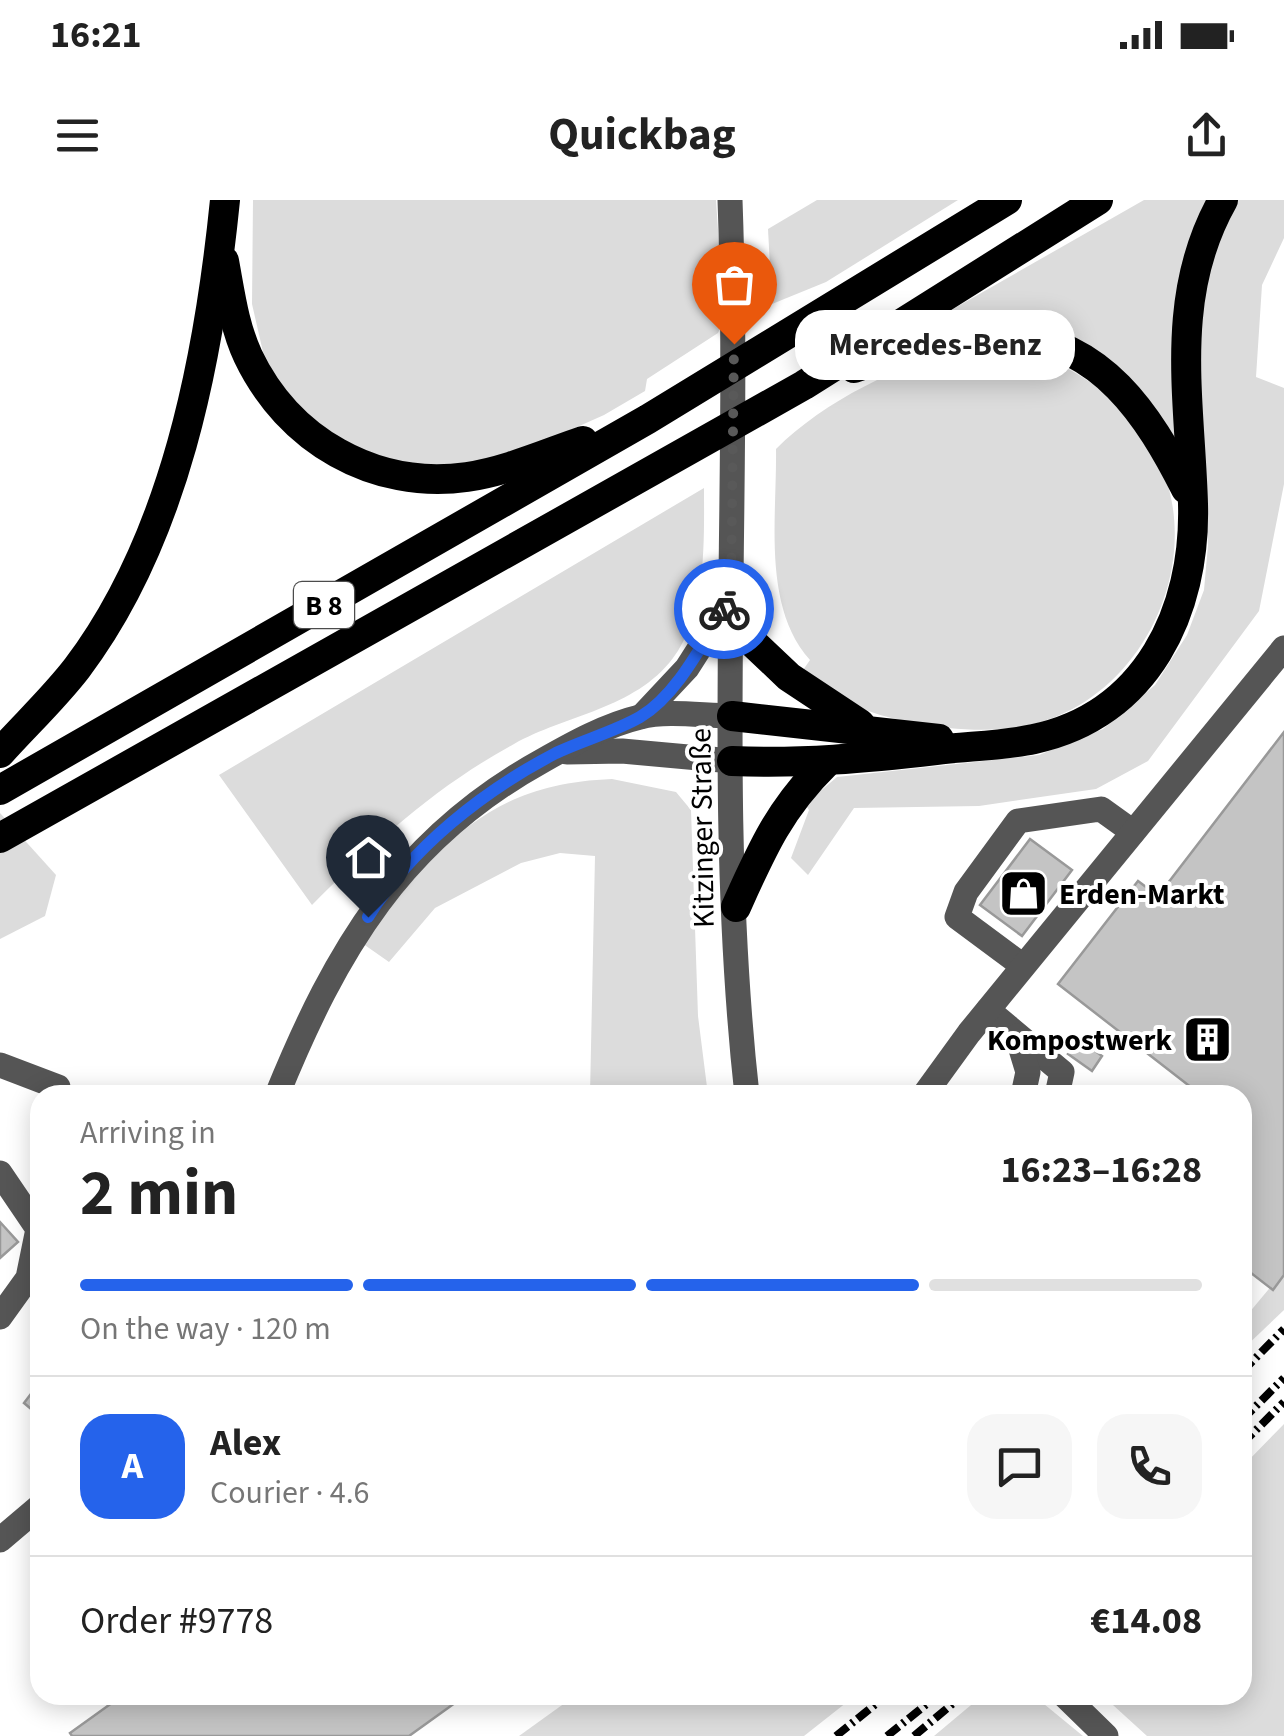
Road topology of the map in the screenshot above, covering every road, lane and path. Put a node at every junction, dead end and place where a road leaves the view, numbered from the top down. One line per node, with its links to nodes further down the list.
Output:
1 (225, 200): 6 (highway)
2 (730, 200): 10 (street, Kitzinger Straße)
3 (1007, 200): 8 (highway, B 8)
4 (1098, 200): 7 (highway, B 8)
5 (1223, 200): 9 (highway)
6 (221, 241): 8 (highway); 16 (highway)
7 (804, 385): 9 (highway); 22 (highway, B 8)
8 (648, 419): 20 (highway, B 8)
9 (1193, 503): 15 (highway)
10 (731, 610): 12 (street); 13 (street, Kitzinger Straße); 14 (highway)
11 (1284, 648): 21 (street)
12 (642, 716): 13 (street); 17 (street)
13 (732, 716): 14 (highway); 18 (street, Kitzinger Straße)
14 (867, 728): 15 (highway)
15 (977, 745): 19 (highway)
16 (0, 753)
17 (557, 753): 18 (street); 29 (street)
18 (732, 760): 19 (highway); 23 (street, Kitzinger Straße)
19 (826, 763): 23 (highway)
20 (0, 790)
21 (1133, 832): 24 (street); 24 (street)
22 (0, 838)
23 (736, 907): 30 (street, Kitzinger Straße)
24 (1023, 966): 25 (street)
25 (988, 1010): 26 (street); 31 (street)
26 (1017, 1036): 32 (street); 33 (street)
27 (0, 1065): 28 (street)
28 (53, 1085)
29 (281, 1085)
30 (745, 1085)
31 (932, 1085)
32 (1025, 1085)
33 (1060, 1085)
34 (0, 1173): 35 (street)
35 (30, 1216)
36 (30, 1268): 37 (street)
37 (0, 1316)
38 (30, 1514): 39 (street)
39 (0, 1540)
40 (1074, 1705): 41 (street)
41 (1106, 1736)

